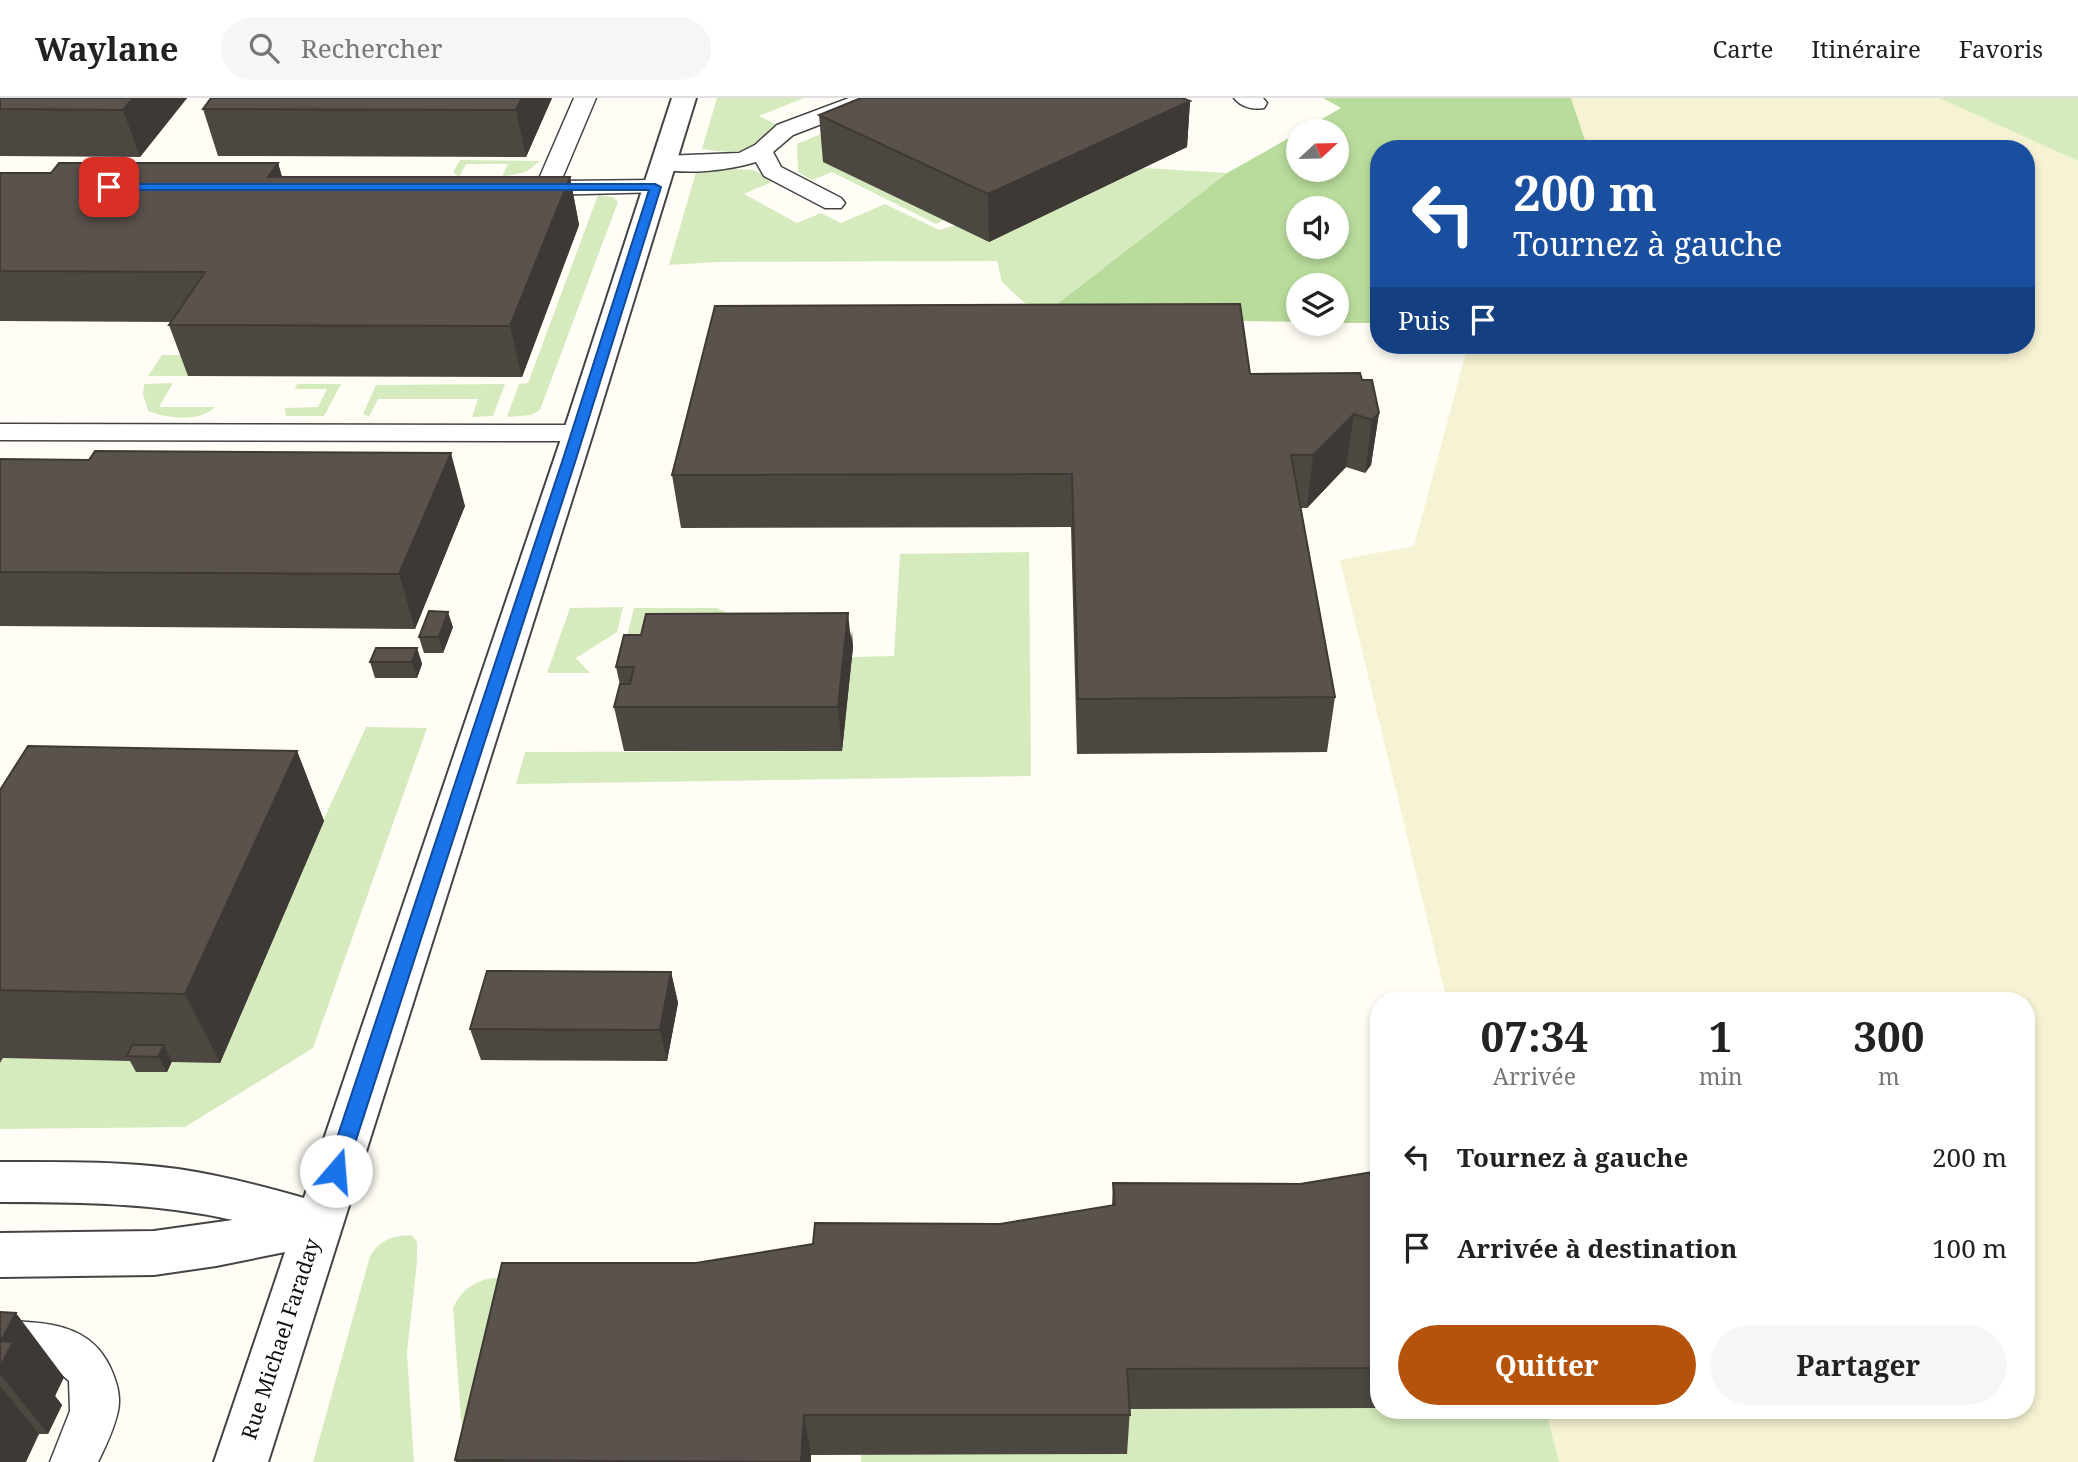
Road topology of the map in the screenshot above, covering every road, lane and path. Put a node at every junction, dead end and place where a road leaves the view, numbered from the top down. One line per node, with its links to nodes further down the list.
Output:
1 (585, 98): 7 (lane)
2 (684, 98): 5 (street, Rue Michael Faraday)
3 (869, 98): 4 (lane)
4 (761, 150): 5 (lane); 8 (lane)
5 (659, 175): 7 (lane); 10 (street, Rue Michael Faraday)
6 (505, 188): 7 (lane)
7 (546, 188)
8 (833, 203)
9 (0, 432): 10 (lane)
10 (578, 433): 12 (street, Rue Michael Faraday)
11 (0, 1182): 12 (street)
12 (318, 1223): 13 (street); 16 (street, Rue Michael Faraday)
13 (0, 1255)
14 (0, 1342): 15 (lane)
15 (74, 1462)
16 (241, 1462)

